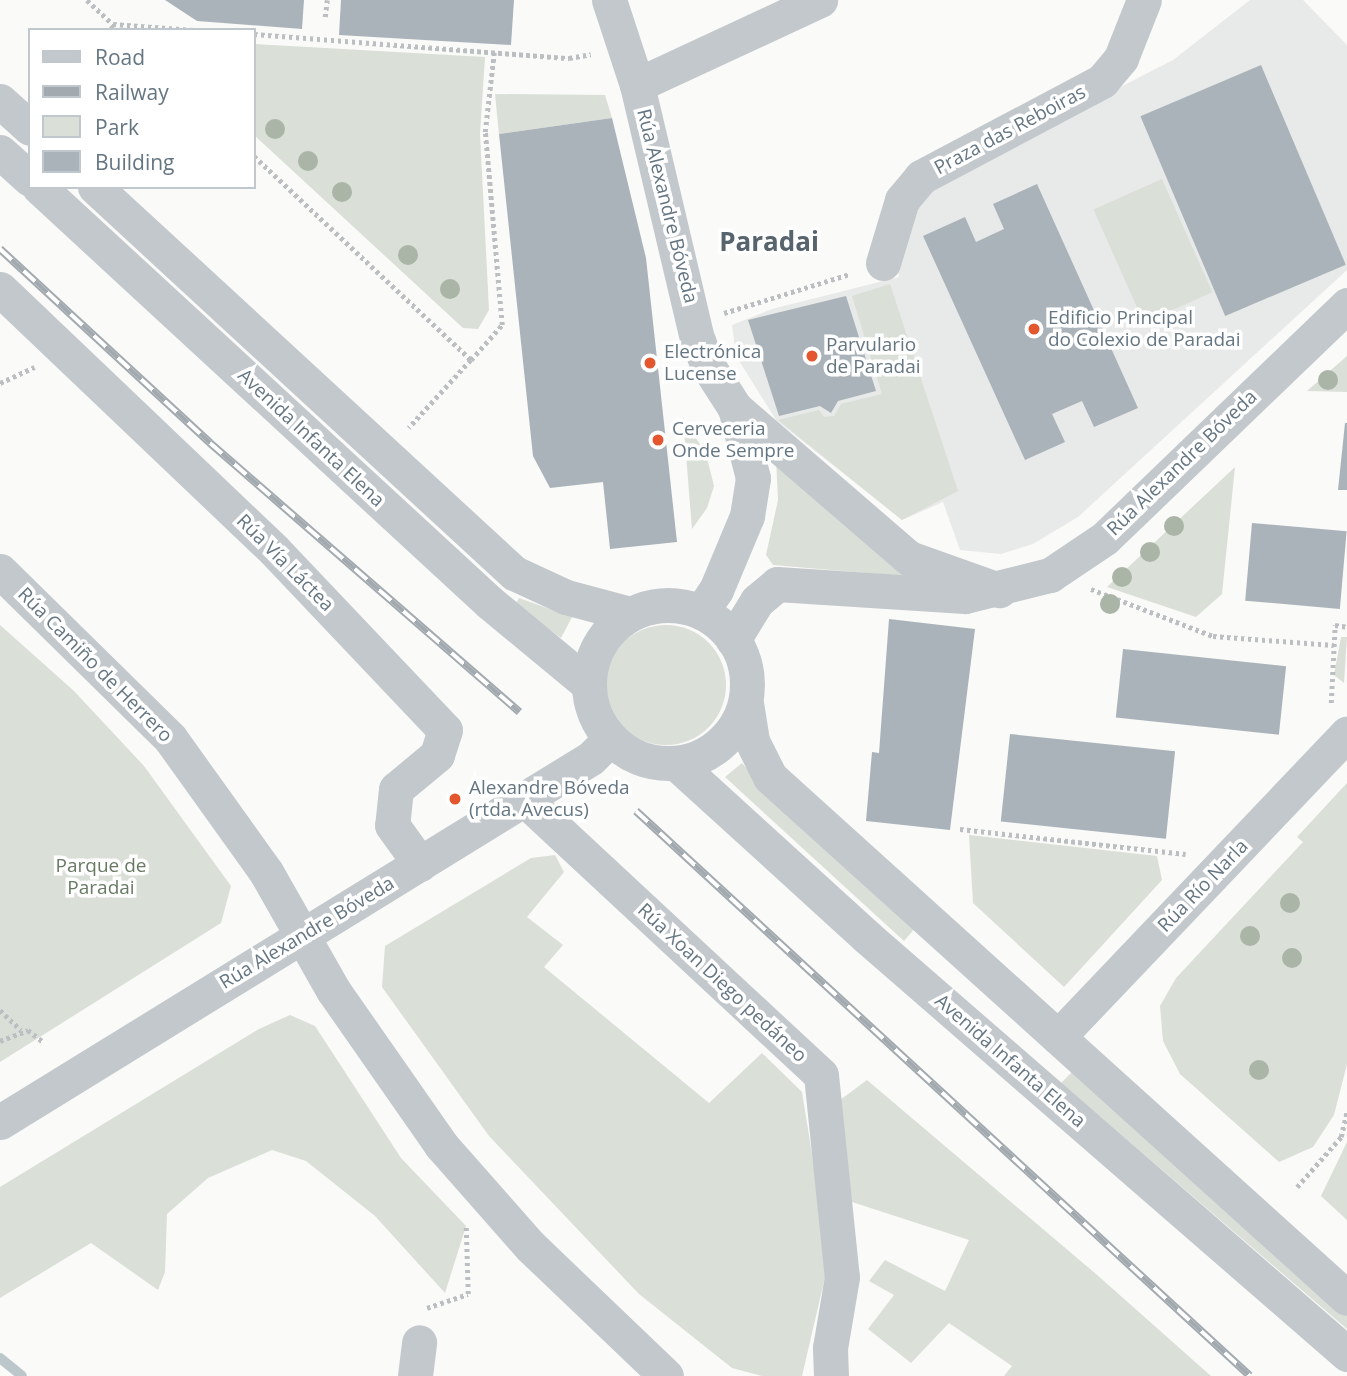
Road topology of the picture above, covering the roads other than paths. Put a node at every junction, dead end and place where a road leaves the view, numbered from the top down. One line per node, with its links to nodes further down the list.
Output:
1 (608, 0): 4 (street, Rúa Alexandre Bóveda)
2 (820, 0): 4 (street)
3 (1144, 0): 11 (street, Praza das Reboiras)
4 (637, 85): 14 (street, Rúa Alexandre Bóveda)
5 (0, 101): 6 (street)
6 (28, 126)
7 (0, 152): 8 (street)
8 (28, 177)
9 (41, 189): 20 (street, Avenida Infanta Elena)
10 (97, 189): 18 (street, Avenida Infanta Elena)
11 (883, 263)
12 (0, 289): 26 (street, Rúa Vía Láctea)
13 (1347, 305): 16 (street, Rúa Alexandre Bóveda)
14 (735, 408): 16 (street, Rúa Alexandre Bóveda); 17 (street, Rúa Alexandre Bóveda)
15 (0, 571): 27 (street, Rúa Camiño de Herrero)
16 (999, 590): 19 (street, Rúa Alexandre Bóveda)
17 (701, 612): 18 (street); 19 (street)
18 (630, 614): 20 (street)
19 (733, 640): 21 (street)
20 (588, 684): 23 (street)
21 (746, 703): 24 (street); 28 (street)
22 (1339, 720): 28 (street, Rúa Río Narla)
23 (610, 739): 24 (street); 25 (street, Rúa Alexandre Bóveda)
24 (677, 764): 32 (street, Avenida Infanta Elena)
25 (524, 799): 26 (street, Rúa Alexandre Bóveda); 35 (street, Rúa Xoan Diego pedáneo)
26 (420, 864): 27 (street, Rúa Alexandre Bóveda)
27 (302, 937): 29 (street, Rúa Alexandre Bóveda); 34 (street)
28 (1058, 1037): 30 (street)
29 (0, 1122)
30 (1347, 1297)
31 (419, 1342): 33 (street)
32 (1347, 1354)
33 (415, 1376)
34 (666, 1376)
35 (831, 1376)

